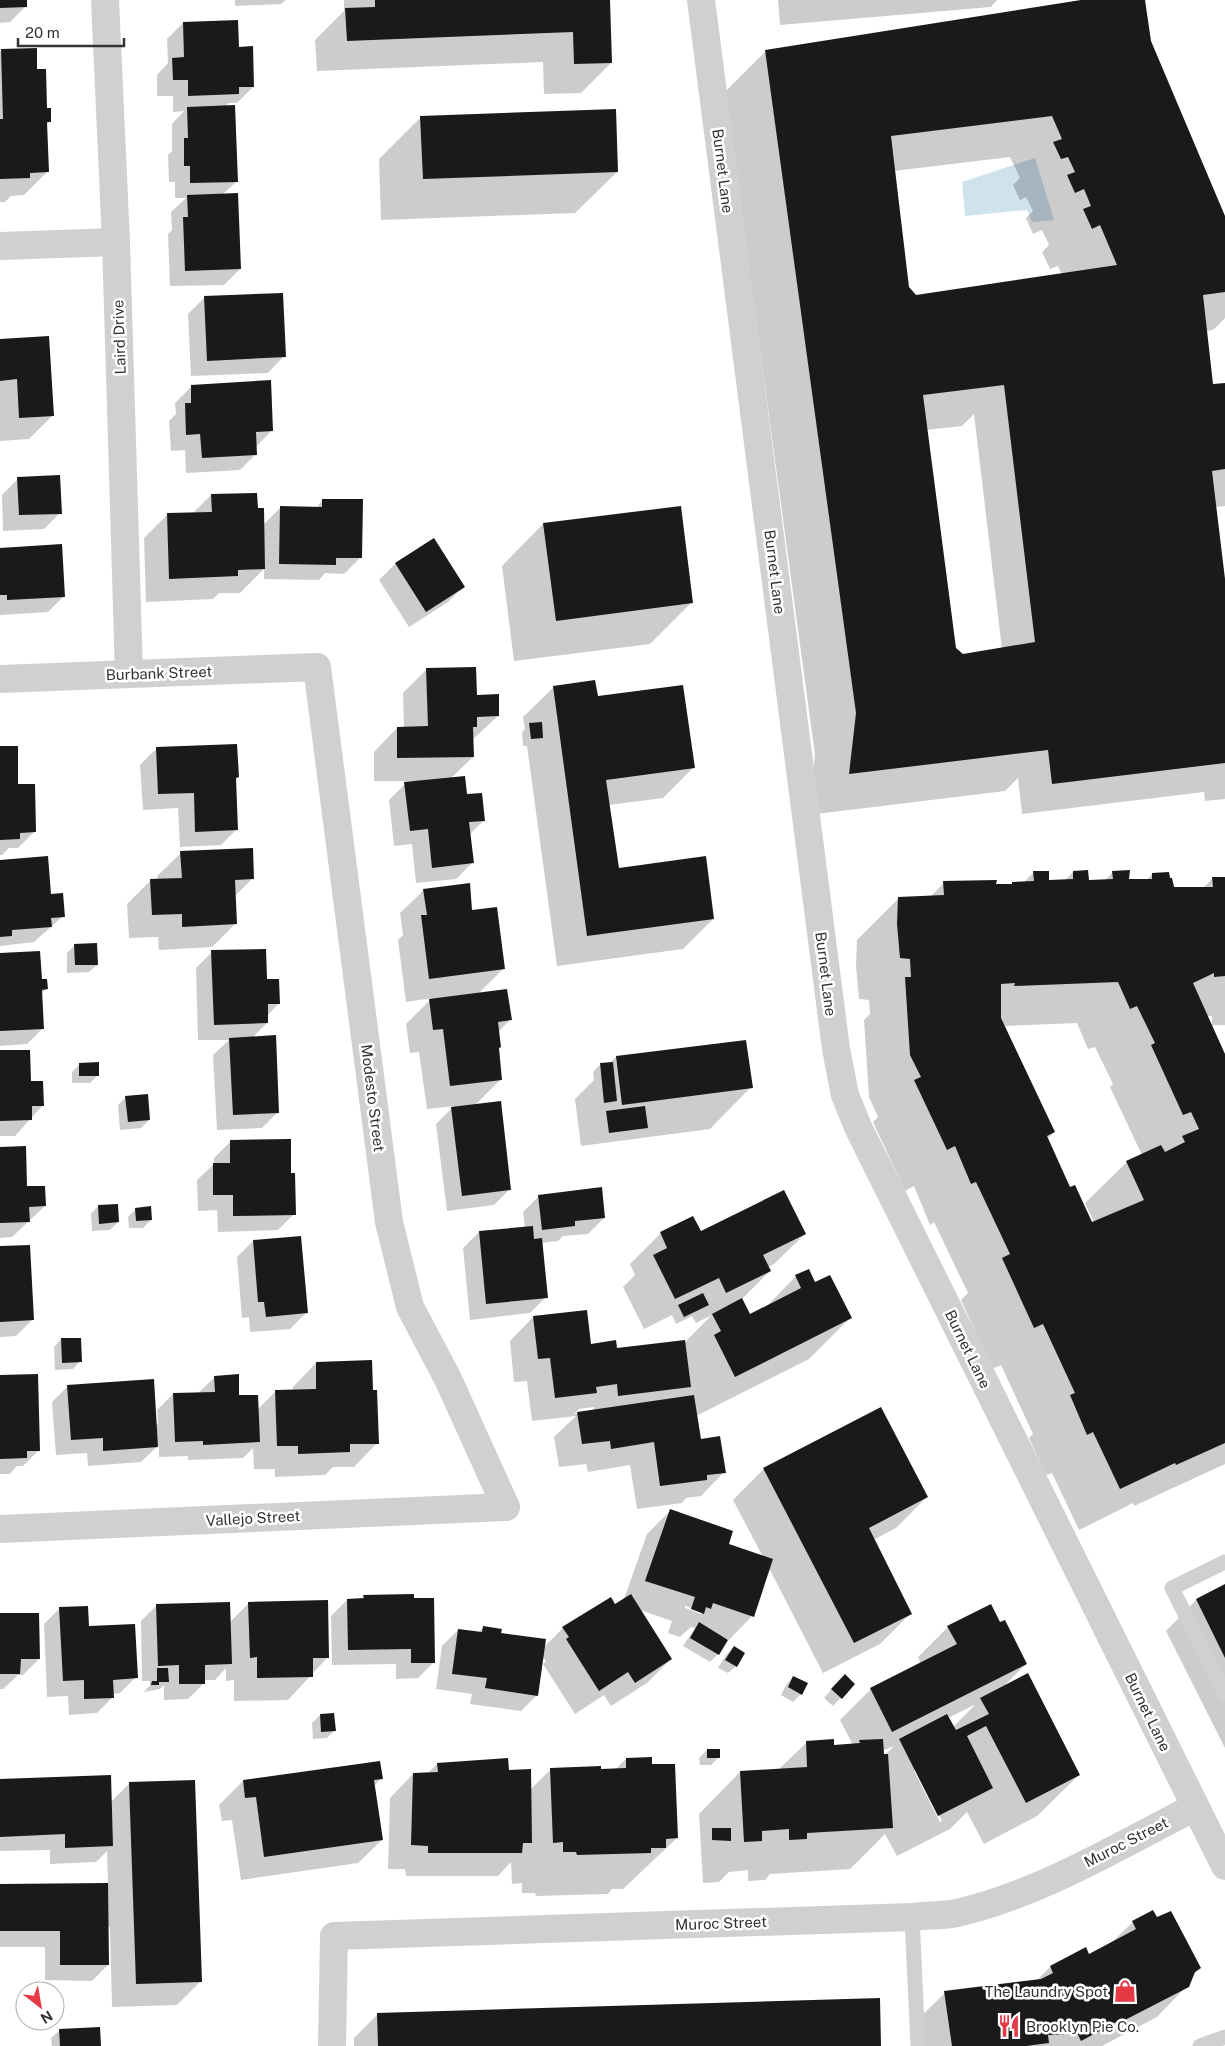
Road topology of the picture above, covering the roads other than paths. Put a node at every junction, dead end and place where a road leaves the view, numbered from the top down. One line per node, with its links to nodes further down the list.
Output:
1 (105, 0): 3 (street, Laird Drive)
2 (702, 0): 12 (street, Burnet Lane)
3 (116, 242): 4 (street); 6 (street, Laird Drive)
4 (0, 246)
5 (317, 667): 6 (street, Burbank Street); 8 (street, Modesto Street)
6 (128, 674): 7 (street, Burbank Street)
7 (0, 679)
8 (506, 1506): 9 (street, Vallejo Street)
9 (0, 1529)
10 (1225, 1562): 11 (lane)
11 (1225, 1694)
12 (1195, 1807): 13 (street, Burnet Lane); 14 (street, Muroc Street)
13 (1225, 1866)
14 (912, 1917): 16 (street, Muroc Street); 17 (lane)
15 (1225, 2037): 18 (lane)
16 (332, 2046)
17 (918, 2046)
18 (1200, 2046)

